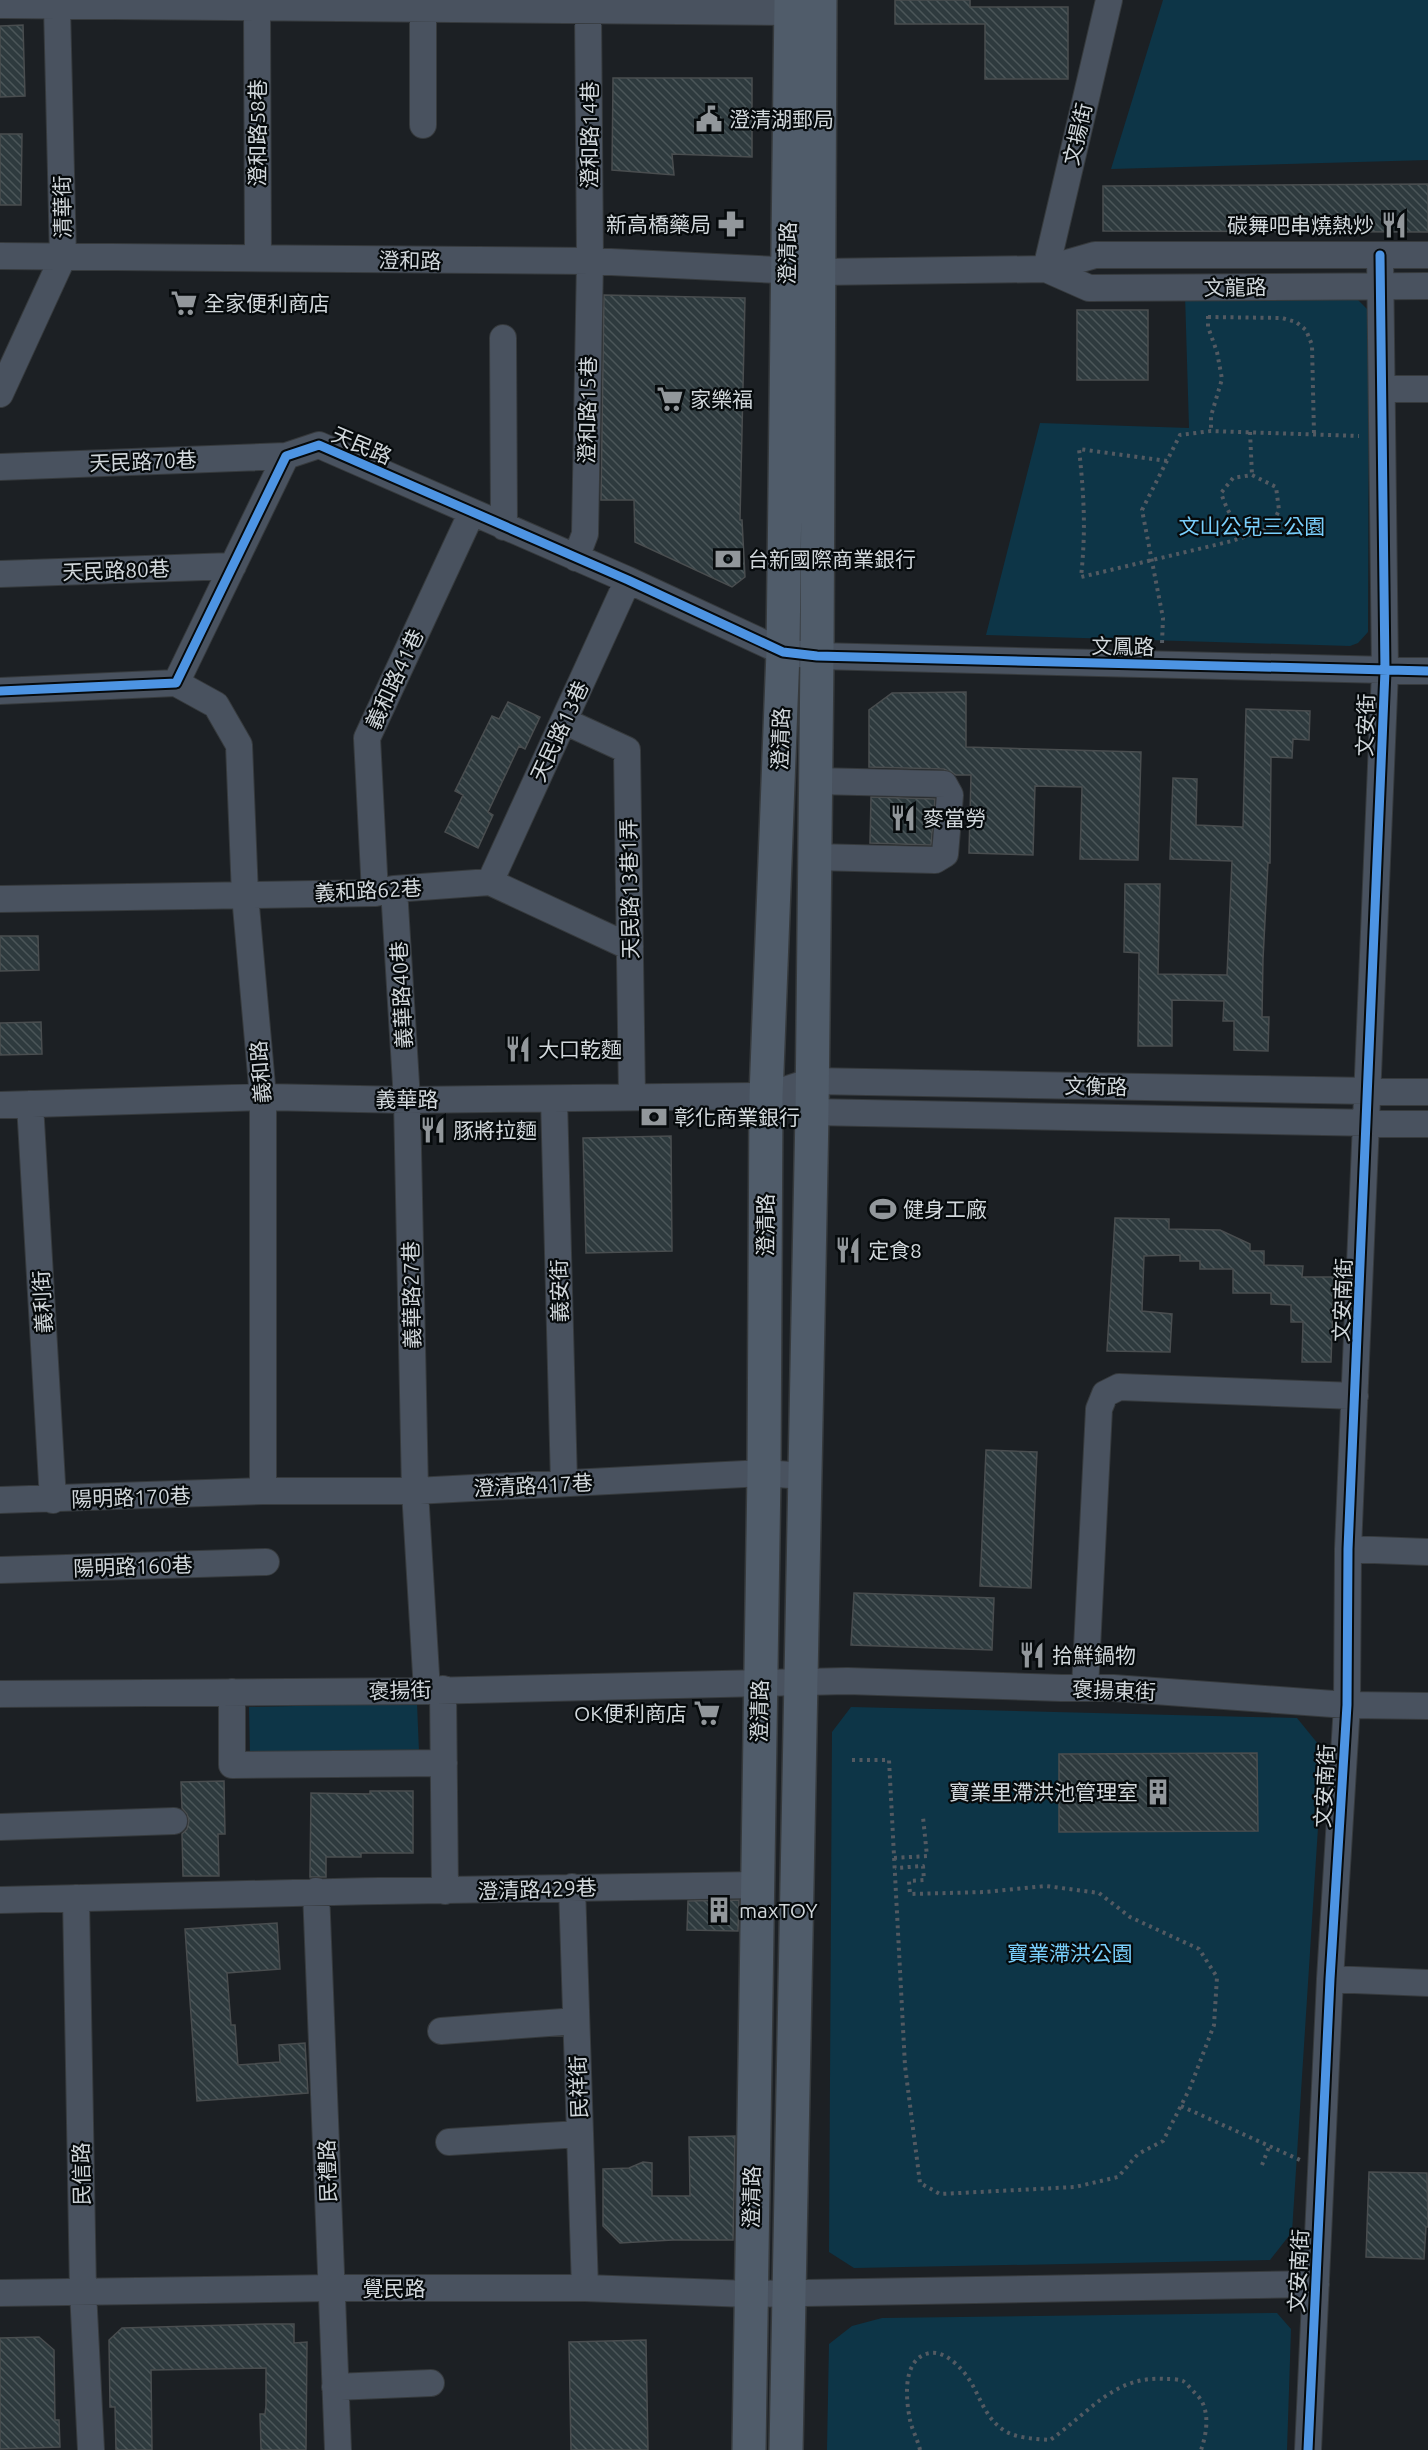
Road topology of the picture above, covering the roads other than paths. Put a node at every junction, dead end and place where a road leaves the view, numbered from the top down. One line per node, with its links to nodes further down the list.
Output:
1 (820, 0): 20 (main road, 澄清路)
2 (1109, 0): 18 (street, 文揚街)
3 (187, 4): 7 (street); 8 (street)
4 (0, 5): 7 (street)
5 (645, 5): 6 (street); 10 (street)
6 (790, 6): 19 (main road, 澄清路)
7 (57, 7): 15 (street, 清華街)
8 (257, 8): 9 (street); 16 (street, 澄和路58巷)
9 (423, 9): 10 (street); 11 (street)
10 (588, 9): 17 (street, 澄和路14巷)
11 (423, 125)
12 (1380, 255): 13 (street, 文龍路); 18 (street, 文龍路); 21 (street, 文安街)
13 (1428, 255)
14 (0, 256): 15 (street, 澄和路)
15 (63, 257): 16 (street, 澄和路); 26 (street, 清華街)
16 (258, 258): 17 (street, 澄和路)
17 (590, 261): 19 (street, 澄和路); 31 (street, 澄和路15巷)
18 (1046, 269): 20 (street, 文龍路); 21 (street, 文龍路)
19 (787, 271): 20 (street, 澄和路); 35 (main road, 澄清路)
20 (819, 272): 36 (main road, 澄清路)
21 (1381, 286): 22 (street, 文龍路); 24 (street, 文安街)
22 (1428, 286)
23 (503, 338): 30 (street)
24 (1382, 389): 25 (street); 37 (street, 文安街)
25 (1428, 389)
26 (0, 394)
27 (286, 456): 28 (street, 天民路70巷); 29 (street, 天民路); 32 (street)
28 (0, 467)
29 (472, 512): 30 (street, 天民路); 45 (street, 義和路41巷)
30 (504, 527): 31 (street, 天民路)
31 (576, 558): 34 (street, 天民路)
32 (233, 566): 33 (street, 天民路80巷); 39 (street)
33 (0, 574)
34 (628, 580): 35 (street, 天民路); 41 (street, 天民路13巷)
35 (783, 652): 36 (street, 天民路); 51 (main road, 澄清路)
36 (817, 657): 37 (street, 文鳳路); 42 (main road, 澄清路)
37 (1385, 671): 38 (street, 文鳳路); 49 (street, 文安街)
38 (1428, 671)
39 (176, 683): 40 (street); 46 (street, 義和路)
40 (0, 691)
41 (564, 721): 44 (street, 天民路13巷); 48 (street, 天民路13巷1弄)
42 (815, 781): 43 (main road, 澄清路); 43 (street)
43 (814, 857): 52 (main road, 澄清路)
44 (490, 882): 45 (street, 義和路62巷); 48 (street)
45 (385, 891): 46 (street, 義和路62巷); 56 (street, 義華路40巷)
46 (245, 894): 47 (street, 義和路62巷); 53 (street, 義和路)
47 (0, 899)
48 (630, 947): 54 (street, 天民路13巷1弄)
49 (1368, 1091): 50 (street, 文衡路); 52 (street, 文衡路); 59 (street, 文安街)
50 (1428, 1092)
51 (766, 1096): 52 (street, 義華路); 54 (street, 義華路); 62 (main road, 澄清路)
52 (812, 1096): 59 (street, 文衡路); 63 (main road, 澄清路)
53 (263, 1097): 56 (street, 義華路); 57 (street, 義華路); 65 (street, 義和路)
54 (632, 1097): 55 (street, 義華路)
55 (554, 1099): 56 (street, 義華路); 64 (street, 義安街)
56 (407, 1100): 66 (street, 義華路27巷)
57 (30, 1104): 58 (street, 義華路); 68 (street, 義利街)
58 (0, 1105)
59 (1367, 1123): 60 (street, 文衡路); 61 (street, 文安南街)
60 (1428, 1124)
61 (1356, 1396): 69 (street, 文安南街); 75 (street)
62 (764, 1473): 63 (street, 澄清路417巷); 64 (street, 澄清路417巷); 74 (main road, 澄清路)
63 (804, 1476): 73 (main road, 澄清路)
64 (564, 1483): 66 (street, 澄清路417巷)
65 (263, 1491): 66 (street, 澄清路417巷); 68 (street, 陽明路170巷)
66 (415, 1491): 76 (street, 義華路27巷)
67 (0, 1500): 68 (street, 陽明路170巷)
68 (53, 1500)
69 (1348, 1549): 70 (street); 79 (street, 文安南街)
70 (1428, 1552)
71 (266, 1562): 72 (street, 陽明路160巷)
72 (0, 1570)
73 (801, 1681): 74 (street, 褒揚街); 75 (street, 褒揚東街); 101 (main road, 澄清路)
74 (760, 1682): 76 (street, 褒揚街); 84 (main road, 澄清路)
75 (1085, 1688): 79 (street, 褒揚東街)
76 (435, 1690): 77 (street, 褒揚街); 81 (street, 義華路27巷)
77 (232, 1692): 78 (street, 褒揚街); 81 (street)
78 (0, 1694)
79 (1347, 1705): 80 (street, 褒揚東街); 90 (street, 文安南街)
80 (1428, 1706)
81 (444, 1763): 86 (street, 義華路27巷)
82 (174, 1821): 83 (street)
83 (0, 1827)
84 (758, 1885): 85 (street, 澄清路429巷); 102 (main road, 澄清路)
85 (572, 1887): 86 (street, 澄清路429巷); 92 (street, 民祥街)
86 (445, 1891): 87 (street, 澄清路429巷)
87 (316, 1892): 88 (street, 澄清路429巷); 97 (street, 民禮路)
88 (76, 1898): 89 (street, 澄清路429巷); 99 (street, 民信路)
89 (0, 1900)
90 (1330, 1979): 91 (street); 96 (street, 文安南街)
91 (1428, 1983)
92 (576, 2021): 93 (street); 94 (street, 民祥街)
93 (441, 2031)
94 (579, 2134): 95 (street); 98 (street, 民祥街)
95 (449, 2142)
96 (1316, 2284): 101 (street, 覺民路); 109 (street, 文安南街)
97 (331, 2288): 98 (street, 覺民路); 99 (street, 覺民路); 104 (street, 民禮路)
98 (585, 2288): 102 (street, 覺民路)
99 (83, 2291): 100 (street, 覺民路); 105 (street, 民信路)
100 (0, 2293)
101 (788, 2293): 102 (street, 覺民路); 108 (main road, 澄清路)
102 (750, 2294): 107 (main road, 澄清路)
103 (431, 2384): 104 (street)
104 (335, 2387): 106 (street, 民禮路)
105 (91, 2450)
106 (338, 2450)
107 (749, 2450)
108 (786, 2450)
109 (1308, 2450)

